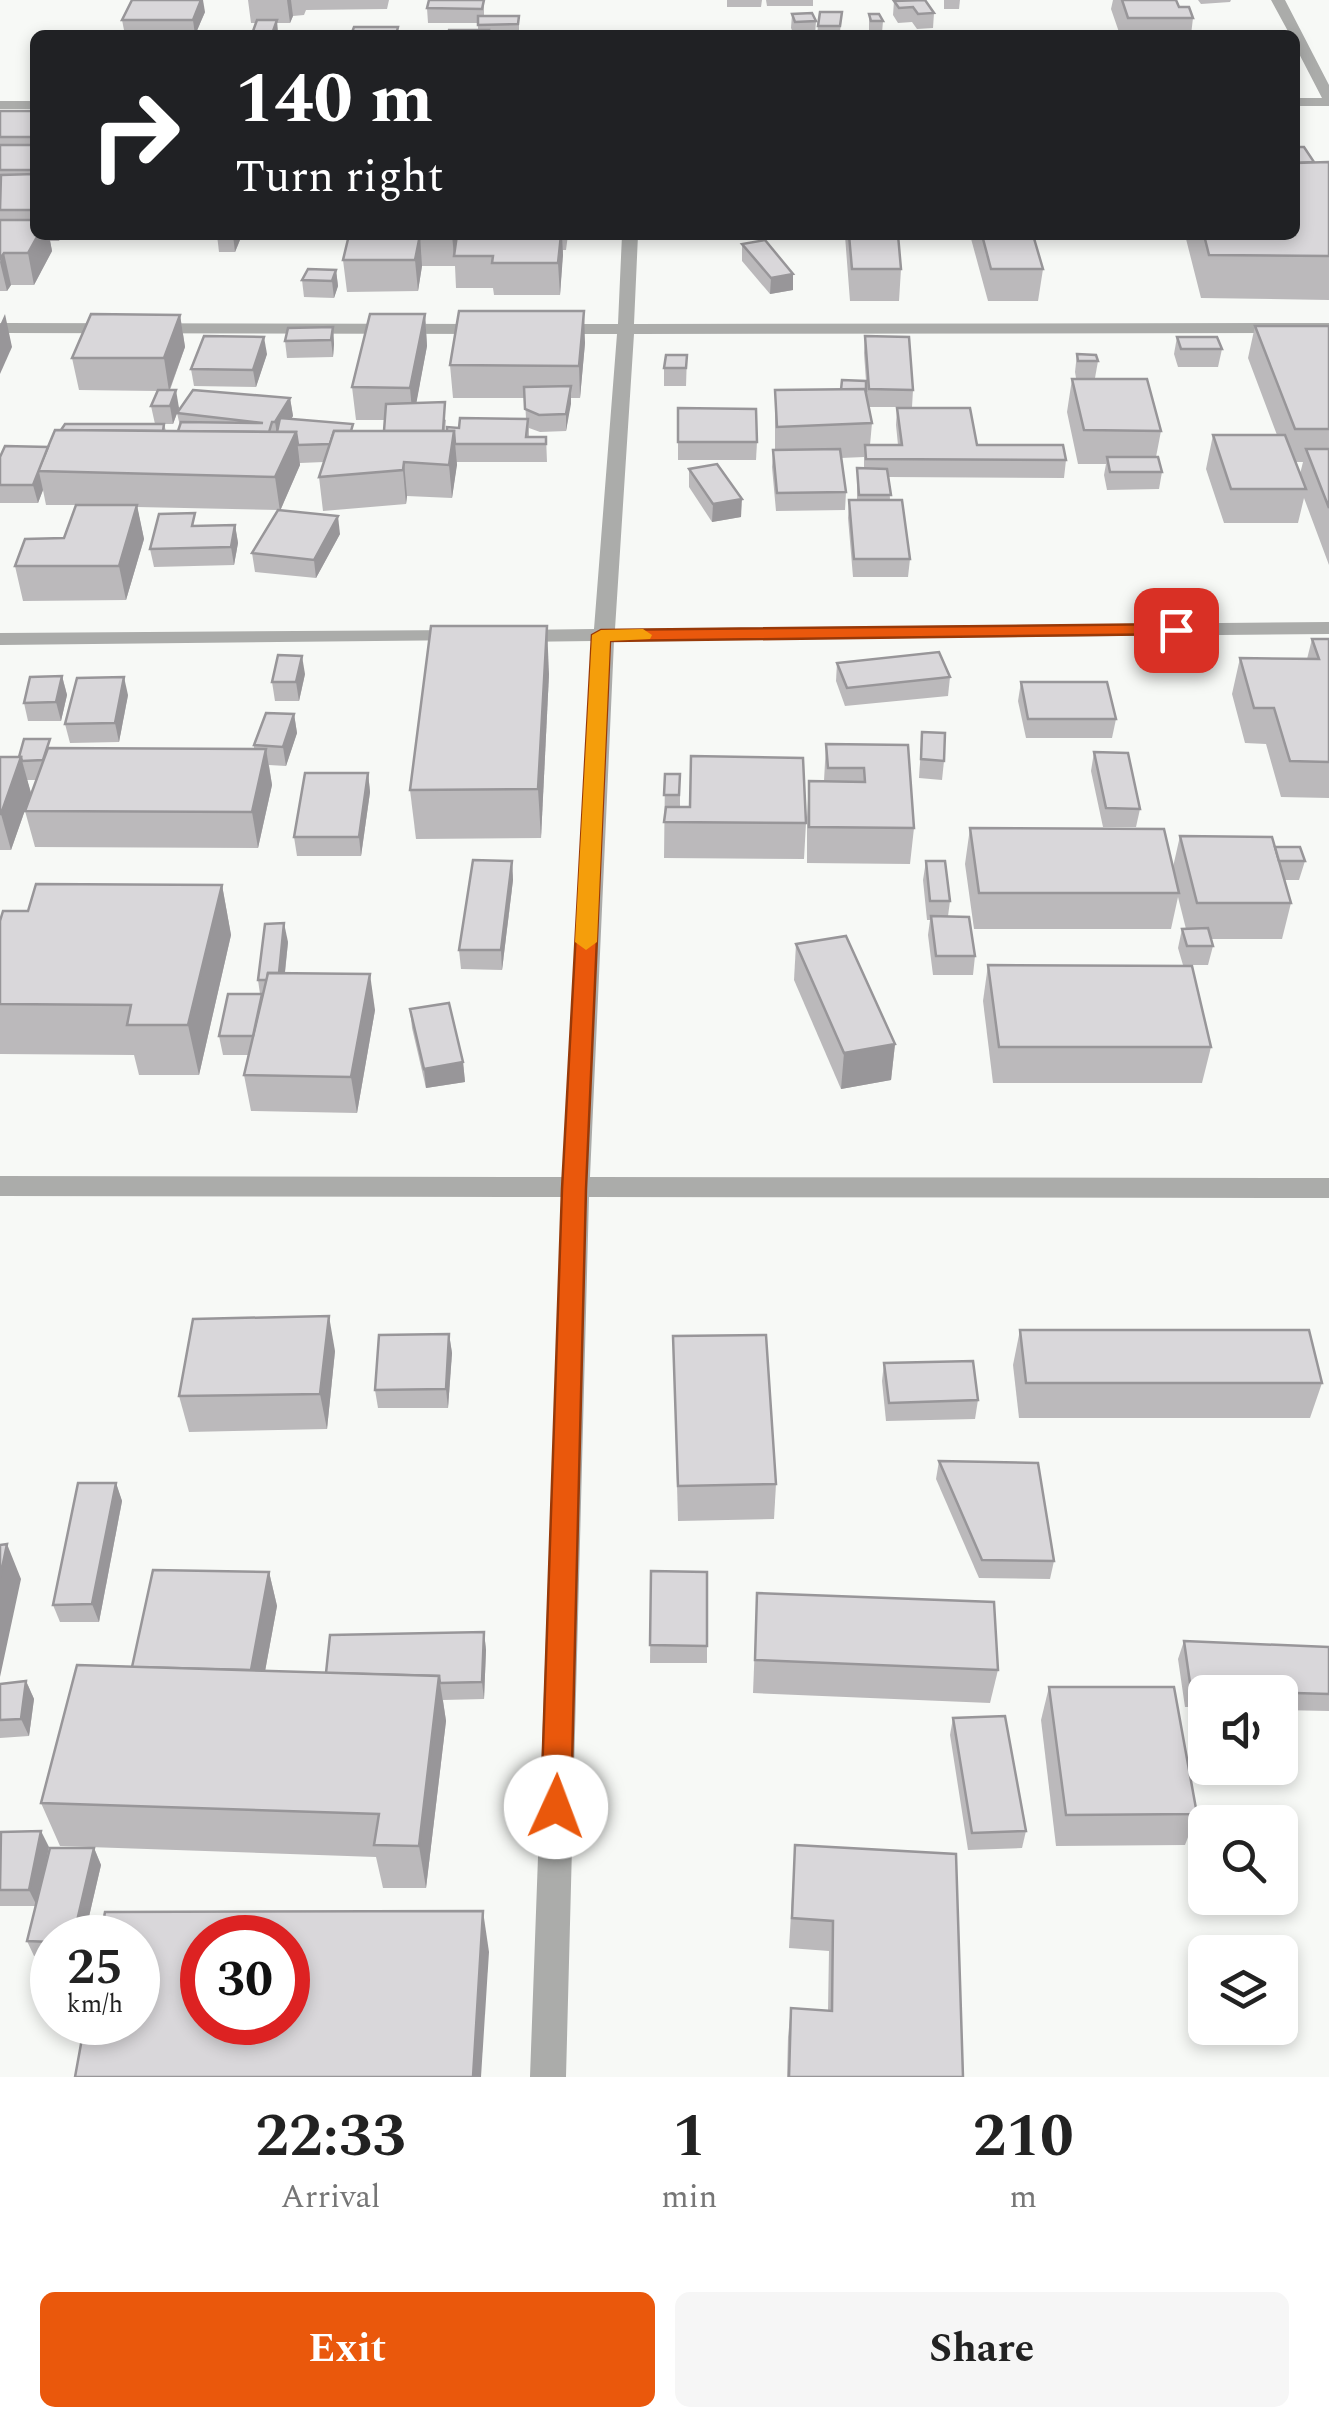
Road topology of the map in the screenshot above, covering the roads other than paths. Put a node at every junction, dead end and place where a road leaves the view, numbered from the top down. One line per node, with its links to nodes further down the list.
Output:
1 (1278, 0): 2 (street)
2 (1293, 30)
3 (1300, 43): 4 (street)
4 (1329, 100): 5 (street)
5 (1300, 102)
6 (30, 105): 7 (street)
7 (0, 106)
8 (630, 240): 13 (street)
9 (0, 328): 11 (street)
10 (1329, 328): 13 (street)
11 (510, 329)
12 (529, 329): 13 (street)
13 (627, 329): 15 (street)
14 (1329, 628): 15 (street)
15 (601, 635): 16 (street); 19 (street)
16 (0, 639)
17 (0, 1186): 19 (street)
18 (1329, 1188): 19 (street)
19 (574, 1189): 20 (street)
20 (548, 2077)

